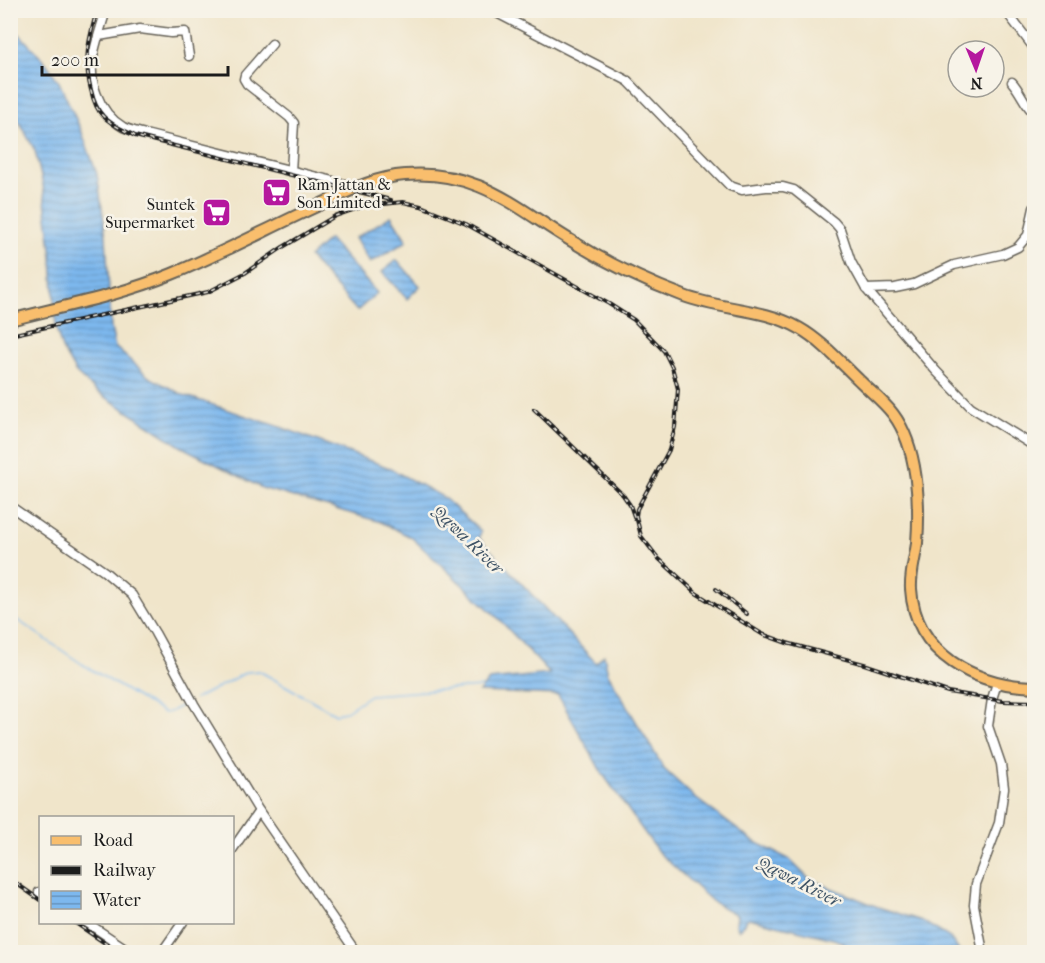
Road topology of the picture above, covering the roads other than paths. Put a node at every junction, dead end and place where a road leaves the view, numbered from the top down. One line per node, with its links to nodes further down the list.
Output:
1 (106, 10): 5 (street)
2 (491, 10): 4 (street)
3 (1005, 10): 7 (street)
4 (505, 15): 14 (street)
5 (99, 36): 8 (street); 11 (street)
6 (272, 44): 11 (street)
7 (1035, 48)
8 (189, 56)
9 (1012, 82): 10 (street)
10 (1035, 112)
11 (291, 171): 12 (street)
12 (358, 187): 15 (main road); 18 (main road)
13 (1035, 208): 14 (street)
14 (866, 289): 16 (street)
15 (10, 320)
16 (1035, 446)
17 (10, 506): 20 (street)
18 (997, 683): 19 (main road); 27 (street)
19 (1035, 687)
20 (259, 811): 21 (street); 26 (street)
21 (234, 846)
22 (89, 924): 24 (street)
23 (182, 924): 25 (street)
24 (131, 952)
25 (162, 952)
26 (356, 952)
27 (982, 952)

